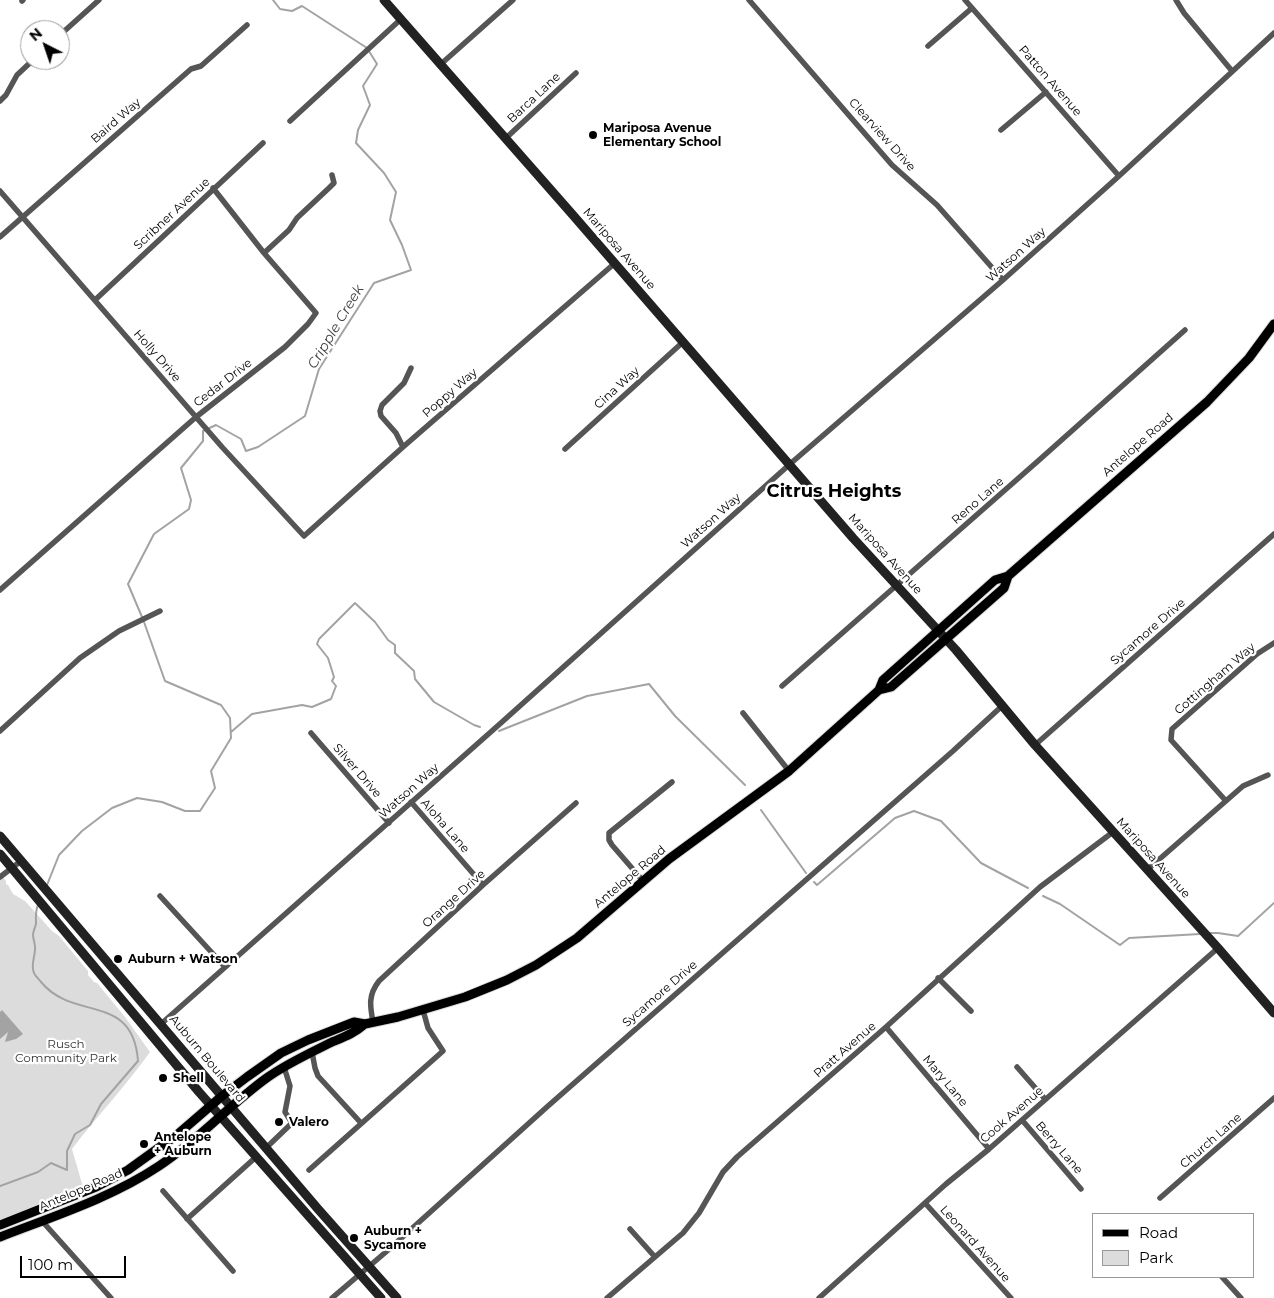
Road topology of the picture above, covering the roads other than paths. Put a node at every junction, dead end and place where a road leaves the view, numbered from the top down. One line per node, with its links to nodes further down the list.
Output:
1 (99, 0): 10 (street)
2 (384, 0): 8 (street, Mariposa Avenue)
3 (514, 0): 13 (street)
4 (749, 0): 31 (street, Clearview Drive)
5 (965, 0): 7 (street, Patton Avenue)
6 (1176, 0): 16 (street)
7 (972, 8): 12 (street); 17 (street, Patton Avenue)
8 (401, 19): 13 (street, Mariposa Avenue); 19 (street)
9 (247, 25): 27 (street, Baird Way)
10 (70, 26)
11 (1274, 33): 16 (street, Watson Way)
12 (928, 46)
13 (441, 64): 21 (street, Mariposa Avenue)
14 (22, 70): 18 (street)
15 (576, 72): 21 (street, Barca Lane)
16 (1232, 72): 24 (street, Watson Way)
17 (1046, 92): 20 (street); 24 (street, Patton Avenue)
18 (0, 100)
19 (290, 120)
20 (1000, 130)
21 (506, 138): 30 (street, Mariposa Avenue)
22 (263, 143): 25 (street, Scribner Avenue)
23 (332, 175): 29 (street)
24 (1119, 176): 31 (street, Watson Way)
25 (213, 188): 29 (street); 32 (street, Scribner Avenue)
26 (0, 192): 27 (street, Holly Drive)
27 (22, 218): 28 (street, Baird Way); 32 (street, Holly Drive)
28 (0, 237)
29 (264, 253): 37 (street, Cedar Drive)
30 (615, 263): 35 (street, Mariposa Avenue); 38 (street, Poppy Way)
31 (1003, 280): 40 (street, Watson Way)
32 (95, 300): 37 (street, Holly Drive)
33 (1274, 324): 43 (main road, Antelope Road)
34 (1185, 330): 44 (street, Reno Lane)
35 (684, 342): 39 (street, Cina Way); 40 (street, Mariposa Avenue)
36 (411, 368): 38 (street)
37 (196, 417): 41 (street, Holly Drive); 45 (street, Cedar Drive)
38 (403, 447): 41 (street, Poppy Way)
39 (565, 449)
40 (790, 464): 44 (street, Mariposa Avenue); 61 (street, Watson Way)
41 (299, 532)
42 (1274, 534): 56 (street, Sycamore Drive)
43 (1008, 576): 47 (main road, Antelope Road); 48 (main road, Antelope Road)
44 (897, 585): 47 (street, Mariposa Avenue); 50 (street, Reno Lane)
45 (0, 590)
46 (160, 611): 54 (street)
47 (939, 630): 48 (street, Mariposa Avenue); 51 (main road, Antelope Road)
48 (946, 639): 51 (main road, Antelope Road); 52 (street, Mariposa Avenue)
49 (1274, 643): 60 (street, Cottingham Way)
50 (782, 686)
51 (879, 690): 57 (main road, Antelope Road)
52 (1002, 706): 56 (street, Mariposa Avenue); 108 (street, Sycamore Drive)
53 (743, 713): 57 (street)
54 (0, 731)
55 (311, 733): 63 (street, Silver Drive)
56 (1035, 744): 64 (street, Mariposa Avenue)
57 (788, 770): 71 (main road, Antelope Road)
58 (1268, 775): 60 (street)
59 (672, 782): 71 (street)
60 (1226, 801): 69 (street)
61 (411, 802): 63 (street, Watson Way); 72 (street, Aloha Lane)
62 (576, 803): 72 (street, Orange Drive)
63 (389, 822): 75 (street, Watson Way)
64 (1113, 832): 69 (street, Mariposa Avenue); 76 (street, Pratt Avenue)
65 (0, 836): 67 (street, Auburn Boulevard)
66 (0, 854): 68 (street)
67 (22, 861): 68 (street); 81 (street, Auburn Boulevard)
68 (12, 868): 70 (street); 89 (street)
69 (1147, 870): 74 (street, Mariposa Avenue)
70 (0, 878)
71 (644, 882): 77 (main road, Antelope Road)
72 (483, 885): 80 (street, Orange Drive)
73 (160, 896): 75 (street)
74 (1216, 945): 79 (street, Mariposa Avenue); 88 (street, Cook Avenue)
75 (225, 967): 81 (street, Watson Way)
76 (938, 978): 78 (street); 82 (street, Pratt Avenue)
77 (423, 1010): 80 (main road, Antelope Road); 93 (street)
78 (971, 1011)
79 (1274, 1012)
80 (369, 1023): 83 (main road, Antelope Road); 86 (main road, Antelope Road)
81 (161, 1024): 86 (street, Auburn Boulevard)
82 (886, 1026): 95 (street, Mary Lane); 107 (street, Pratt Avenue)
83 (312, 1052): 84 (main road, Antelope Road); 93 (street)
84 (284, 1067): 90 (main road, Antelope Road); 94 (street)
85 (1017, 1067): 88 (street)
86 (222, 1096): 89 (main road, Antelope Road); 90 (street, Auburn Boulevard)
87 (1274, 1098): 100 (street, Church Lane)
88 (1045, 1100): 92 (street, Cook Avenue)
89 (210, 1105): 91 (street); 104 (main road, Antelope Road)
90 (231, 1106): 91 (main road, Antelope Road); 94 (street, Auburn Boulevard)
91 (220, 1116): 96 (street); 103 (main road, Antelope Road)
92 (1022, 1120): 95 (street, Cook Avenue); 98 (street, Berry Lane)
93 (361, 1123): 97 (street)
94 (267, 1148): 108 (street, Auburn Boulevard)
95 (989, 1149): 101 (street, Cook Avenue)
96 (256, 1156): 102 (street); 110 (street)
97 (308, 1170)
98 (1081, 1189)
99 (163, 1191): 102 (street)
100 (1160, 1198)
101 (926, 1203): 117 (street, Cook Avenue); 118 (street, Leonard Avenue)
102 (188, 1219): 109 (street)
103 (42, 1221): 106 (main road, Antelope Road); 112 (street)
104 (0, 1225)
105 (630, 1229): 107 (street)
106 (0, 1237)
107 (655, 1258): 116 (street, Pratt Avenue)
108 (368, 1267): 110 (street, Sycamore Drive); 115 (street, Auburn Boulevard)
109 (233, 1271)
110 (359, 1273): 113 (street, Sycamore Drive); 114 (street)
111 (1223, 1278): 119 (street)
112 (111, 1298)
113 (332, 1298)
114 (381, 1298)
115 (396, 1298)
116 (607, 1298)
117 (819, 1298)
118 (1010, 1298)
119 (1241, 1298)

